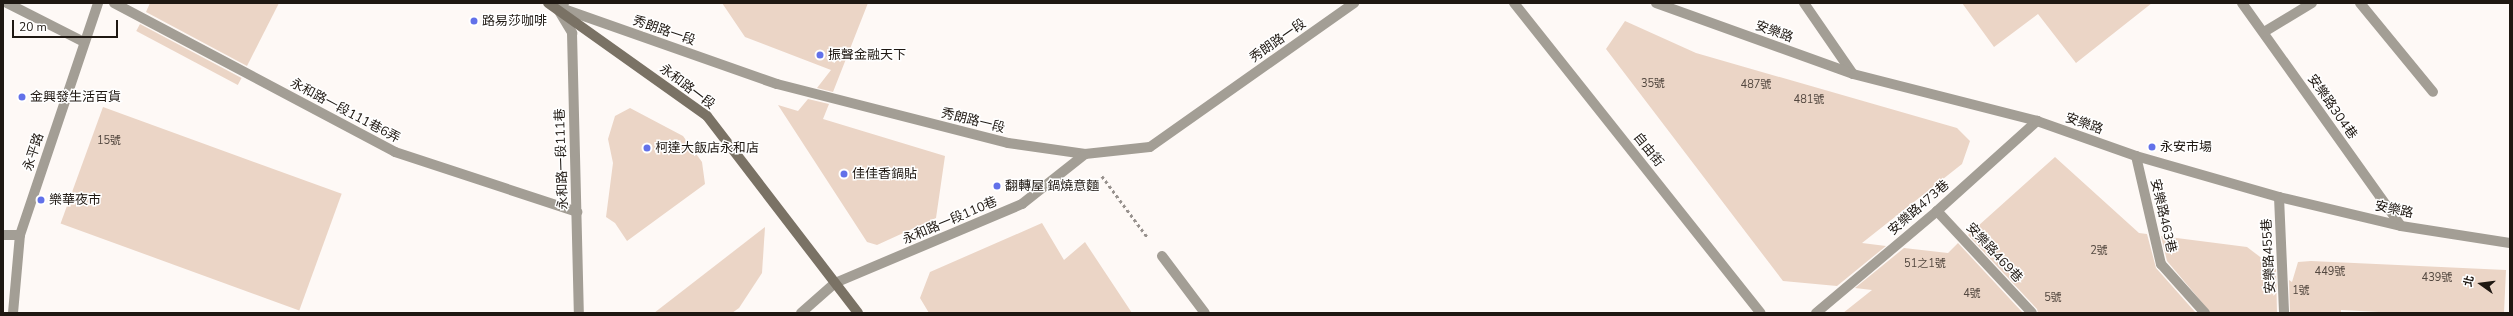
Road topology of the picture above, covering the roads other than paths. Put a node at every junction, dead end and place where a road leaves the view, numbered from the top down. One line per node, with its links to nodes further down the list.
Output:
1 (7, 3): 13 (street)
2 (98, 3): 13 (street, 永平路)
3 (114, 3): 21 (street, 永和路一段111巷6弄)
4 (1354, 3): 17 (street, 秀朗路一段)
5 (1514, 3): 33 (street, 自由街)
6 (1656, 3): 14 (street, 安樂路)
7 (1804, 3): 14 (street)
8 (2242, 3): 12 (street, 安樂路304巷)
9 (2312, 3): 12 (street)
10 (2360, 3): 15 (street)
11 (557, 4): 17 (street, 秀朗路一段); 21 (street, 永和路一段111巷); 27 (main road, 永和路一段)
12 (2264, 32): 22 (street, 安樂路304巷)
13 (84, 42): 24 (street, 永平路)
14 (1853, 74): 16 (street, 安樂路)
15 (2434, 92)
16 (2037, 121): 18 (street, 安樂路); 20 (street, 安樂路473巷)
17 (1085, 154): 27 (street, 永和路一段110巷)
18 (2136, 156): 19 (street, 安樂路); 36 (street, 安樂路463巷)
19 (2279, 197): 22 (street, 安樂路); 37 (street, 安樂路455巷)
20 (1937, 211): 34 (street, 安樂路473巷); 35 (street, 安樂路469巷)
21 (577, 212): 29 (street, 永和路一段111巷)
22 (2401, 226): 25 (street, 安樂路)
23 (3, 235): 24 (street)
24 (20, 235): 28 (street, 永平路)
25 (2510, 243)
26 (1162, 256): 32 (street)
27 (835, 283): 30 (street, 永和路一段110巷); 31 (main road, 永和路一段)
28 (13, 313)
29 (579, 313)
30 (801, 313)
31 (858, 313)
32 (1205, 313)
33 (1761, 313)
34 (1816, 313)
35 (2032, 313)
36 (2205, 313)
37 (2284, 313)

